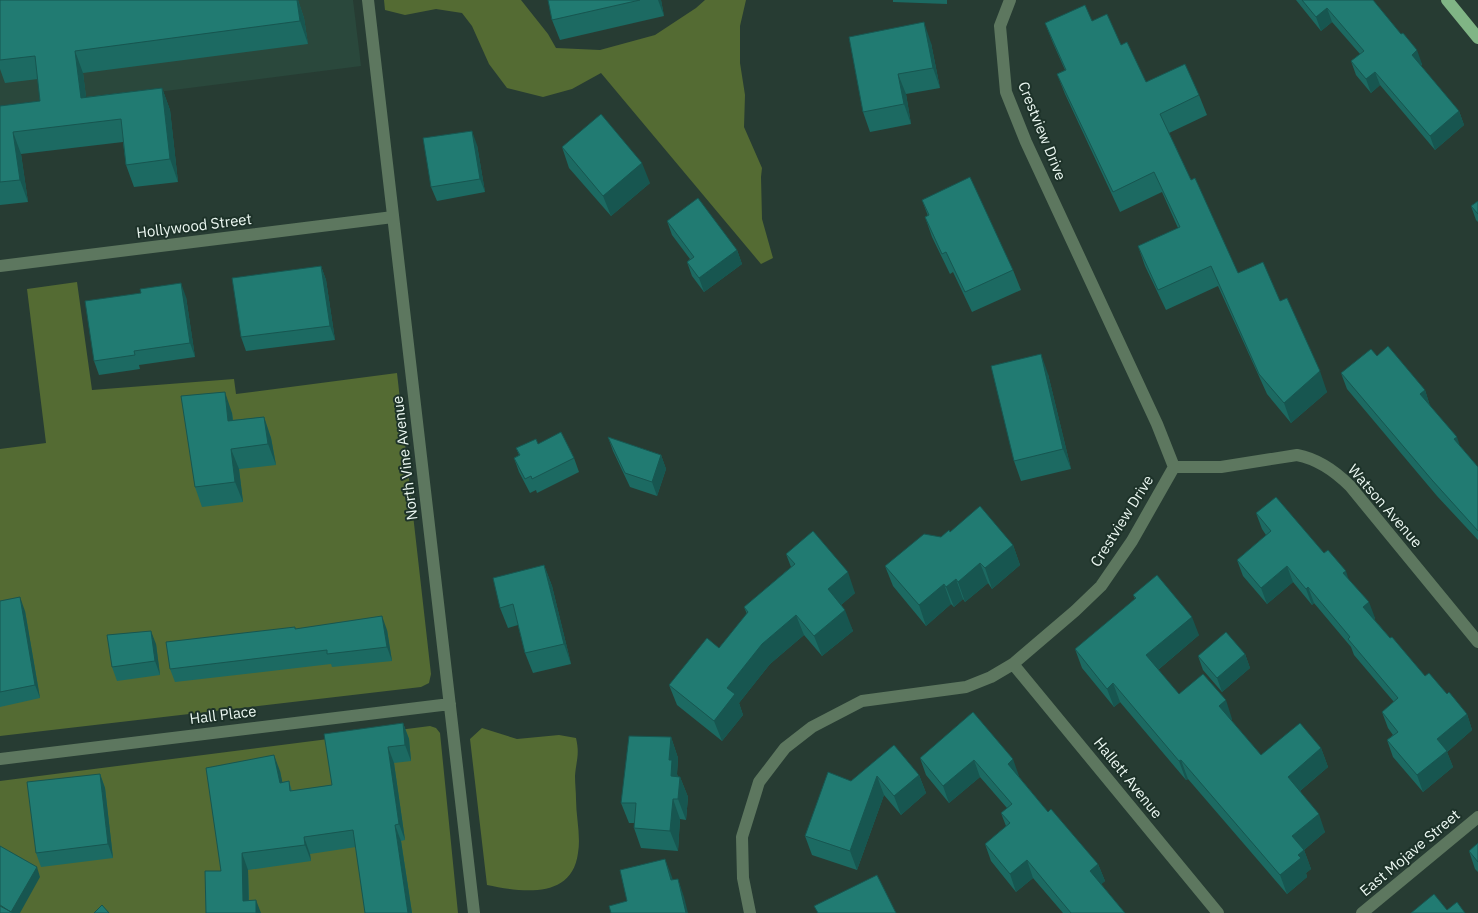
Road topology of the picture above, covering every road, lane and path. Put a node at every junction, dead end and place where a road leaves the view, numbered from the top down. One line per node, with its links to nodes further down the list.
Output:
1 (368, 0): 5 (street, North Vine Avenue)
2 (1010, 0): 7 (street, Crestview Drive)
3 (1447, 0): 4 (main road)
4 (1478, 38)
5 (393, 217): 6 (street, Hollywood Street); 10 (street, North Vine Avenue)
6 (0, 266)
7 (1174, 467): 8 (street, Watson Avenue); 9 (street, Crestview Drive)
8 (1478, 642)
9 (1013, 664): 14 (street, Crestview Drive); 15 (street, Hallett Avenue)
10 (450, 704): 11 (street, Hall Place); 13 (street, North Vine Avenue)
11 (0, 759)
12 (1478, 817): 16 (street, East Mojave Street)
13 (474, 913)
14 (750, 913)
15 (1218, 913)
16 (1362, 913)

